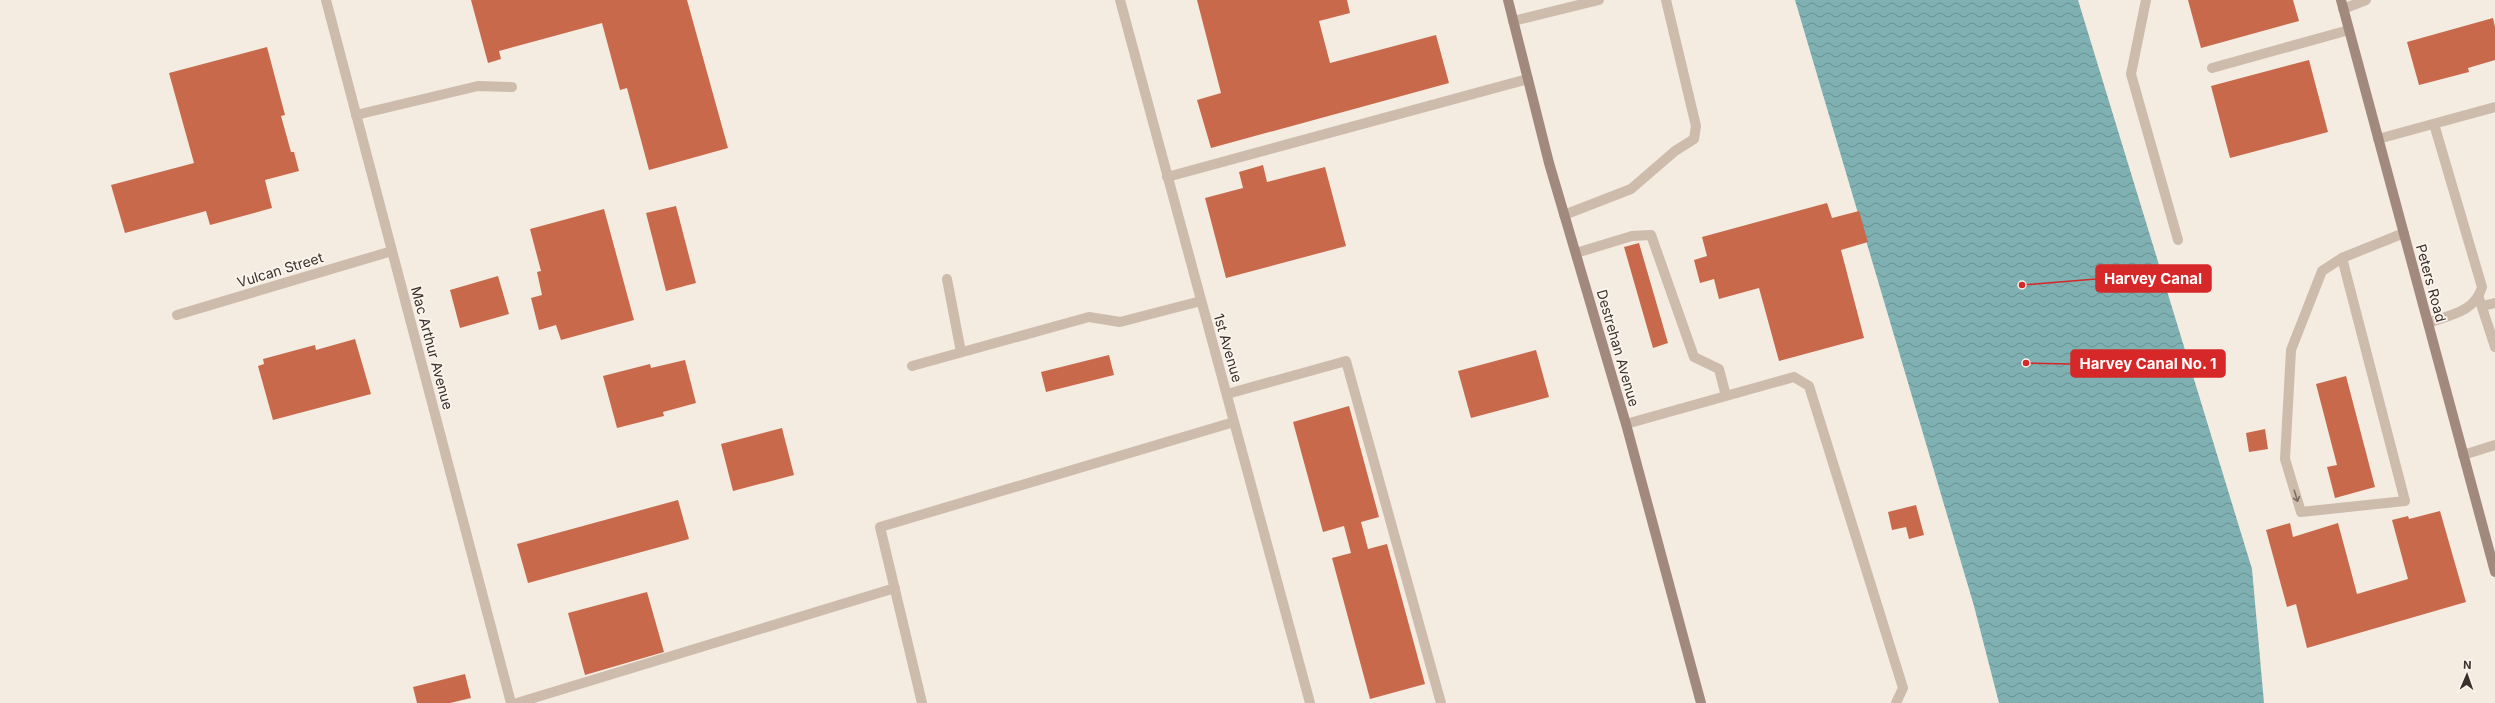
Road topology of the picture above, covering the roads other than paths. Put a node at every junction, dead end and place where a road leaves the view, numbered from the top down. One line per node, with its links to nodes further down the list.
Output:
1 (326, 0): 15 (street, Mac Arthur Avenue)
2 (1120, 0): 18 (street, 1st Avenue)
3 (1508, 0): 9 (main road, Destrehan Avenue)
4 (1599, 0): 9 (street)
5 (1666, 0): 19 (street)
6 (2146, 0): 21 (street)
7 (2366, 0): 8 (street)
8 (2342, 4): 10 (main road, Peters Road)
9 (1513, 21): 12 (main road, Destrehan Avenue)
10 (2349, 30): 11 (street); 17 (main road, Peters Road)
11 (2212, 68)
12 (1528, 79): 18 (street); 19 (main road, Destrehan Avenue)
13 (512, 87): 15 (street)
14 (2495, 106): 16 (street)
15 (356, 115): 22 (street, Mac Arthur Avenue)
16 (2434, 124): 17 (street); 27 (street)
17 (2378, 139): 20 (main road, Peters Road)
18 (1167, 177): 26 (street, 1st Avenue)
19 (1564, 214): 23 (main road, Destrehan Avenue)
20 (2404, 233): 24 (street); 30 (main road, Peters Road)
21 (2178, 240)
22 (392, 251): 29 (street, Vulcan Street); 42 (street, Mac Arthur Avenue)
23 (1576, 253): 35 (street); 37 (main road, Destrehan Avenue)
24 (2342, 258): 24 (street, one-way to 24)
25 (947, 279): 32 (street)
26 (1201, 301): 32 (street); 34 (street, 1st Avenue)
27 (2481, 302): 28 (street); 30 (street); 31 (street)
28 (2495, 303)
29 (177, 315)
30 (2428, 323): 39 (main road, Peters Road)
31 (2495, 347)
32 (961, 352): 33 (street)
33 (912, 366)
34 (1227, 394): 36 (street, 1st Avenue); 46 (street)
35 (1726, 396): 37 (street); 48 (street)
36 (1234, 422): 41 (street); 45 (street, 1st Avenue)
37 (1626, 424): 47 (main road, Destrehan Avenue)
38 (2495, 445): 39 (street)
39 (2463, 455): 40 (main road, Peters Road)
40 (2495, 572)
41 (895, 588): 43 (street); 44 (street)
42 (511, 703)
43 (517, 703)
44 (922, 703)
45 (1310, 703)
46 (1441, 703)
47 (1701, 703)
48 (1896, 703)

